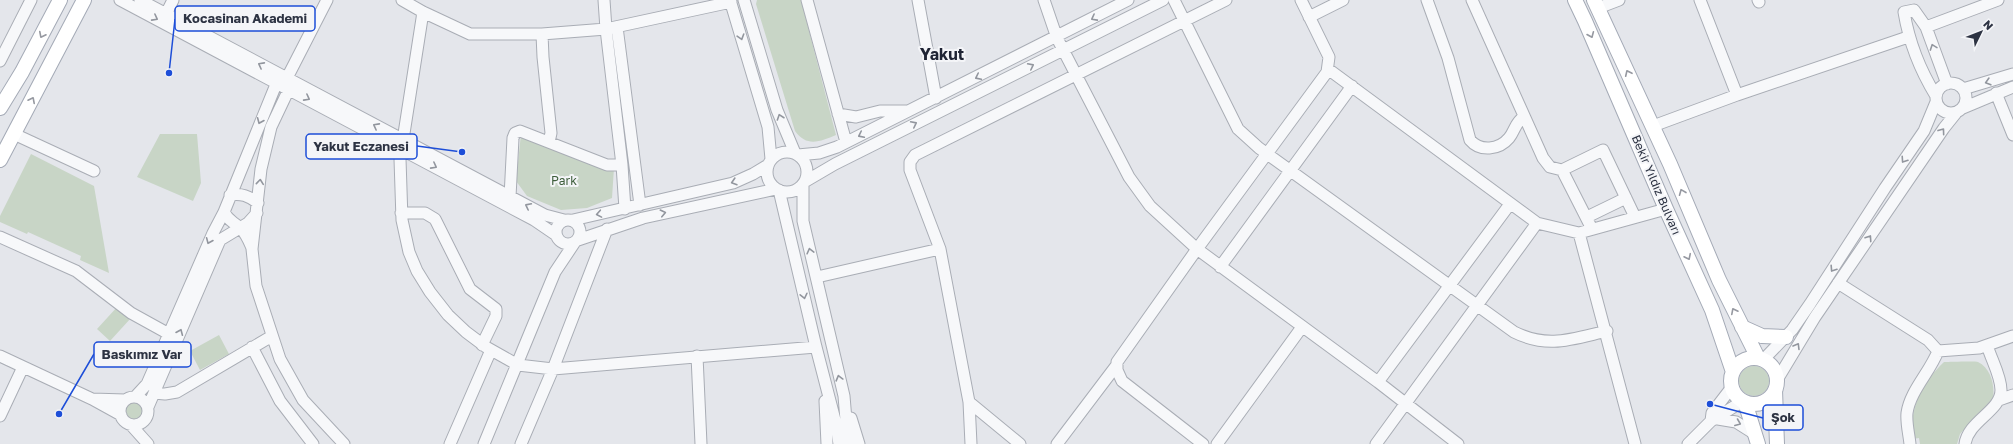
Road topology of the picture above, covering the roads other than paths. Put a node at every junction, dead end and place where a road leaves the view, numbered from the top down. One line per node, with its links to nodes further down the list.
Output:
1 (31, 0): 39 (street)
2 (60, 0): 48 (main road, one-way to 48)
3 (84, 0): 59 (main road, one-way to 3)
4 (120, 0): 43 (street, one-way to 43)
5 (140, 0): 30 (street)
6 (173, 0): 30 (street)
7 (327, 0): 43 (street)
8 (402, 0): 29 (street)
9 (604, 0): 34 (street)
10 (744, 0): 64 (street, one-way to 10)
11 (807, 0): 56 (street)
12 (918, 0): 51 (street)
13 (1044, 0): 37 (street)
14 (1128, 0): 37 (street, one-way to 37)
15 (1163, 0): 38 (street)
16 (1174, 0): 32 (street)
17 (1226, 0): 32 (street)
18 (1301, 0): 31 (street)
19 (1343, 0): 31 (street)
20 (1427, 0): 57 (street)
21 (1472, 0): 57 (street)
22 (1575, 0): 81 (main road, Bekir Yıldız Bulvarı, one-way to 81)
23 (1619, 0): 28 (street)
24 (1700, 0): 50 (street)
25 (1998, 0): 33 (street)
26 (730, 1): 27 (street); 67 (street, one-way to 67)
27 (700, 4): 34 (street)
28 (1596, 4): 58 (main road, Bekir Yıldız Bulvarı, one-way to 28)
29 (423, 12): 35 (street); 63 (street)
30 (166, 14): 43 (street, one-way to 30)
31 (1309, 17): 40 (street)
32 (1184, 21): 42 (street); 65 (street)
33 (1926, 27): 36 (street); 44 (street, one-way to 33)
34 (611, 28): 35 (street); 68 (street); 78 (street)
35 (542, 34): 61 (street)
36 (1908, 37): 50 (street); 52 (street)
37 (1057, 38): 38 (street); 51 (street, one-way to 51)
38 (1063, 50): 42 (street); 72 (street, one-way to 38)
39 (0, 61)
40 (1328, 68): 45 (street); 65 (street)
41 (2013, 74): 47 (street, one-way to 47)
42 (1076, 75): 96 (street); 97 (street)
43 (284, 83): 63 (street); 74 (street, one-way to 74); 79 (street, one-way to 43)
44 (1947, 84): 47 (street); 52 (street)
45 (1352, 86): 71 (street); 77 (street)
46 (2013, 87): 49 (street)
47 (1963, 89): 54 (street)
48 (4, 92): 53 (main road)
49 (1996, 93): 54 (street); 60 (street)
50 (1736, 95): 58 (street)
51 (936, 98): 55 (street)
52 (1936, 99): 54 (street); 110 (street, one-way to 110)
53 (0, 108)
54 (1959, 111): 101 (street, one-way to 54)
55 (908, 112): 56 (street); 62 (street, one-way to 62)
56 (838, 114): 62 (street)
57 (1524, 117): 69 (street)
58 (1653, 126): 105 (main road, Bekir Yıldız Bulvarı, one-way to 58)
59 (14, 134): 66 (main road); 70 (street)
60 (2013, 135)
61 (549, 142): 68 (street); 75 (street)
62 (846, 142): 64 (street)
63 (402, 144): 75 (street); 83 (street); 92 (street, one-way to 92)
64 (797, 154): 67 (street); 72 (street)
65 (1268, 154): 71 (street); 97 (street)
66 (0, 160)
67 (770, 162): 73 (street); 78 (street, one-way to 78)
68 (622, 165): 80 (street)
69 (1562, 170): 76 (street); 84 (street)
70 (94, 171)
71 (1291, 171): 98 (street); 102 (street)
72 (804, 183): 73 (street); 100 (street, one-way to 72)
73 (777, 189): 89 (street, one-way to 73); 113 (street, one-way to 113)
74 (230, 195): 79 (street); 82 (street)
75 (510, 197): 86 (street, one-way to 75)
76 (1626, 198): 84 (street); 85 (street)
77 (1510, 204): 87 (street); 102 (street)
78 (640, 205): 80 (street)
79 (257, 208): 88 (street); 95 (street)
80 (625, 209): 86 (street, one-way to 86)
81 (1666, 209): 85 (street); 123 (main road, Bekir Yıldız Bulvarı, one-way to 123)
82 (224, 212): 88 (street); 107 (street, one-way to 107)
83 (401, 213): 114 (street); 114 (street)
84 (1587, 216): 90 (street)
85 (1635, 218): 90 (street)
86 (568, 220): 92 (street); 94 (street)
87 (1537, 223): 91 (street); 103 (street)
88 (239, 227): 95 (street); 128 (street, one-way to 88)
89 (607, 229): 94 (street); 122 (street)
90 (1592, 229): 91 (street)
91 (1579, 233): 106 (street)
92 (557, 236): 94 (street); 99 (street)
93 (0, 237): 107 (street)
94 (576, 241): 99 (street)
95 (252, 249): 108 (street)
96 (940, 249): 100 (street); 134 (street)
97 (1197, 249): 98 (street); 120 (street)
98 (1220, 267): 104 (street)
99 (555, 272): 119 (street)
100 (817, 277): 130 (street, one-way to 100)
101 (1838, 283): 115 (street); 126 (street, one-way to 101)
102 (1449, 286): 103 (street); 125 (street)
103 (1478, 306): 106 (street); 136 (street)
104 (1302, 327): 125 (street); 159 (street)
105 (1742, 328): 110 (main road); 118 (main road, Bekir Yıldız Bulvarı)
106 (1606, 331): 162 (street)
107 (169, 334): 131 (street)
108 (272, 336): 112 (street); 146 (street)
109 (2013, 336): 111 (street)
110 (1786, 337): 118 (street)
111 (1987, 345): 115 (street); 133 (street)
112 (252, 347): 128 (street); 145 (street)
113 (816, 347): 117 (street); 124 (street)
114 (487, 348): 119 (street); 147 (street)
115 (1938, 351): 165 (street)
116 (0, 356): 121 (street)
117 (698, 356): 122 (street); 150 (street)
118 (1760, 359): 123 (main road); 126 (main road)
119 (518, 365): 122 (street); 148 (street)
120 (1116, 366): 157 (street); 158 (street)
121 (23, 367): 132 (street); 139 (street)
122 (553, 369): 149 (street)
123 (1733, 372): 127 (main road)
124 (824, 378): 151 (street); 152 (street)
125 (1378, 382): 136 (street)
126 (1776, 385): 135 (main road); 164 (main road)
127 (1732, 387): 135 (main road); 141 (street)
128 (154, 393): 137 (street)
129 (2013, 395): 133 (street)
130 (844, 396): 153 (street); 154 (street)
131 (130, 398): 132 (street); 137 (street); 138 (street)
132 (92, 399): 138 (street)
133 (1998, 400): 166 (street)
134 (969, 402): 155 (street); 156 (street)
135 (1744, 402): 141 (street); 143 (main road)
136 (1406, 403): 160 (street); 161 (street)
137 (148, 407): 140 (street)
138 (121, 415): 142 (street)
139 (0, 416)
140 (146, 420): 142 (street); 144 (street)
141 (1715, 420): 143 (street, one-way to 143); 163 (street)
142 (130, 425): 144 (street)
143 (1756, 439)
144 (149, 444)
145 (313, 444)
146 (344, 444)
147 (450, 444)
148 (484, 444)
149 (521, 444)
150 (701, 444)
151 (827, 444)
152 (838, 444)
153 (848, 444)
154 (859, 444)
155 (971, 444)
156 (1020, 444)
157 (1057, 444)
158 (1203, 444)
159 (1217, 444)
160 (1376, 444)
161 (1458, 444)
162 (1635, 444)
163 (1688, 444)
164 (1777, 444)
165 (1910, 444)
166 (1965, 444)

